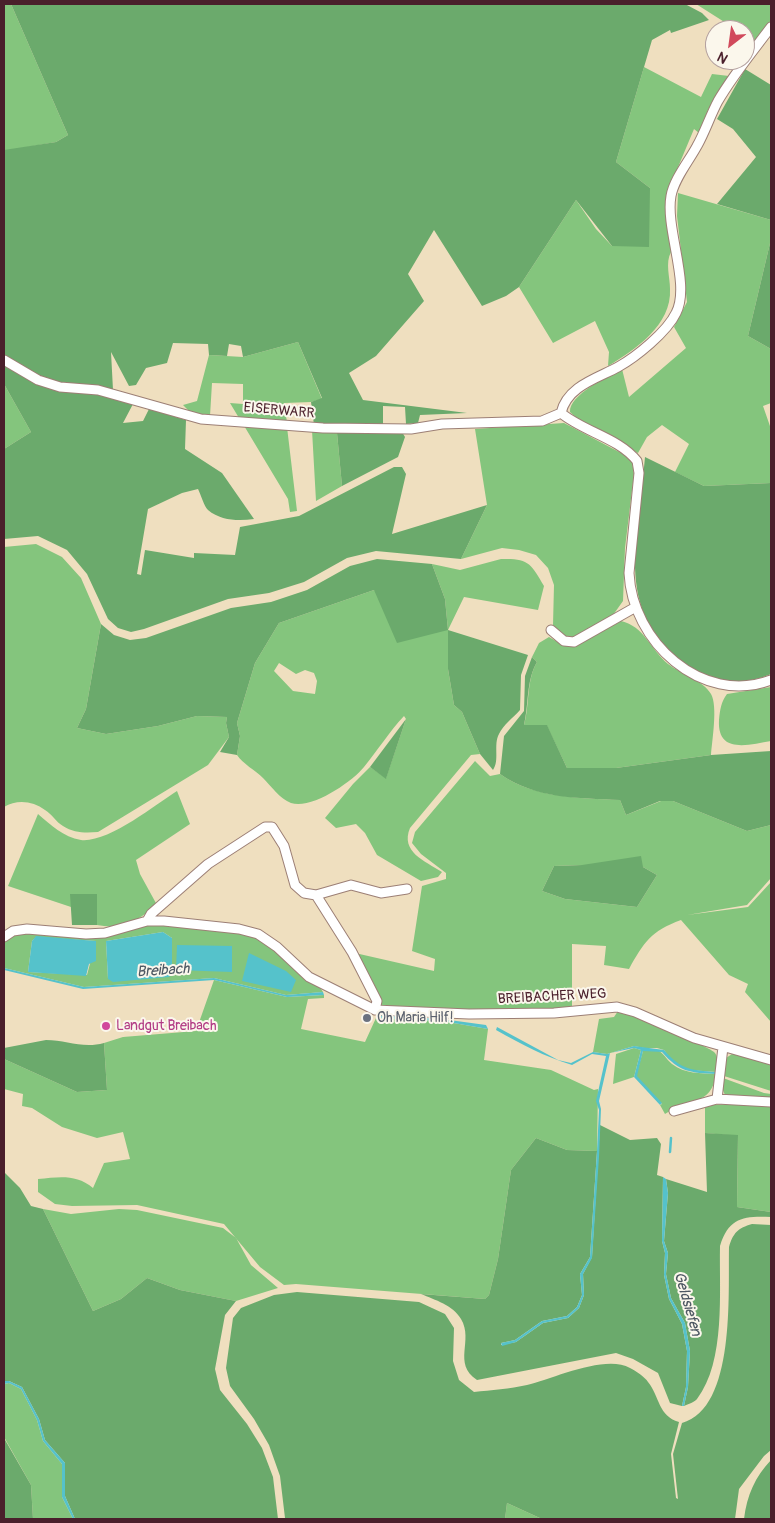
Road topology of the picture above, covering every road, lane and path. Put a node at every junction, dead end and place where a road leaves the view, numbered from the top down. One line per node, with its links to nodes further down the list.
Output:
1 (771, 27): 3 (street)
2 (4, 360): 3 (street, EISERWARR)
3 (561, 413): 4 (street)
4 (634, 608): 5 (street); 6 (street)
5 (551, 630)
6 (771, 680)
7 (407, 889): 8 (street)
8 (316, 895): 9 (street); 11 (street)
9 (147, 921): 10 (street, BREIBACHER WEG); 11 (street, BREIBACHER WEG)
10 (4, 937)
11 (375, 1010): 12 (street, BREIBACHER WEG)
12 (723, 1048): 13 (street, BREIBACHER WEG); 14 (street)
13 (771, 1060)
14 (717, 1099): 15 (street); 16 (street)
15 (771, 1102)
16 (674, 1111)

